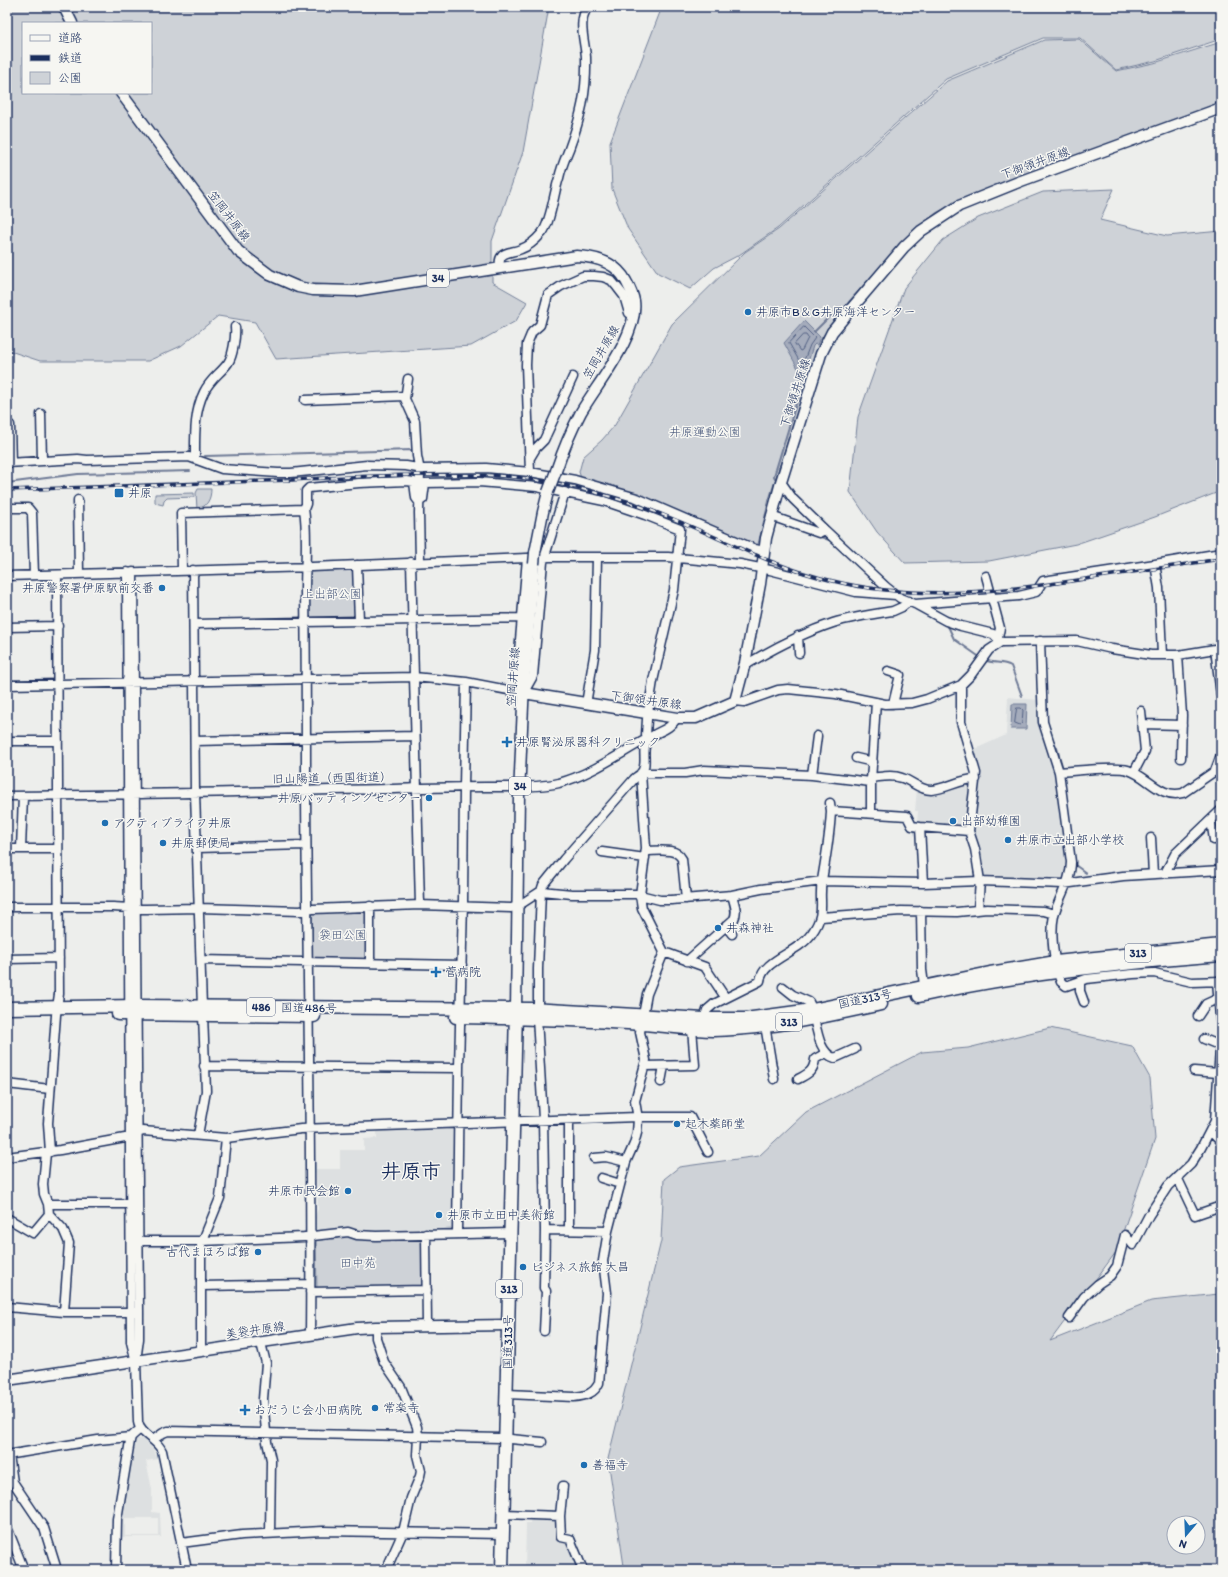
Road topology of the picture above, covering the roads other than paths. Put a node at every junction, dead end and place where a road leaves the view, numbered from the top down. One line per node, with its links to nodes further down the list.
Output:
1 (64, 7): 3 (main road)
2 (588, 7): 6 (street)
3 (72, 22)
4 (122, 94): 6 (main road, 笠岡井原線 / 34)
5 (1221, 108): 21 (main road, 下御領井原線)
6 (500, 268): 7 (main road, 笠岡井原線 / 34)
7 (634, 316): 16 (street); 32 (main road, 笠岡井原線 / 34, bridge)
8 (235, 327): 15 (street)
9 (573, 377): 16 (street)
10 (408, 379): 11 (street)
11 (405, 396): 12 (street); 19 (street)
12 (305, 400)
13 (41, 414): 17 (street)
14 (10, 425): 18 (street)
15 (195, 459): 17 (street); 19 (street)
16 (530, 459): 20 (street)
17 (42, 461): 18 (street)
18 (9, 463)
19 (419, 468): 20 (street); 24 (street)
20 (530, 472): 29 (street)
21 (781, 482): 27 (main road, 下御領井原線); 28 (street)
22 (565, 492): 24 (street); 31 (street); 32 (street)
23 (78, 500): 43 (street)
24 (419, 502): 26 (street); 34 (street)
25 (7, 508): 44 (street)
26 (304, 509): 38 (street); 40 (street)
27 (771, 516): 28 (street); 29 (main road, 下御領井原線)
28 (823, 531): 48 (street)
29 (764, 552): 39 (main road, 下御領井原線)
30 (1221, 553): 36 (street)
31 (677, 557): 33 (street); 39 (street); 82 (street)
32 (535, 558): 33 (street); 34 (street); 51 (street); 75 (main road, 笠岡井原線 / 34)
33 (597, 558): 79 (street)
34 (420, 561): 35 (street)
35 (411, 562): 37 (street); 52 (street)
36 (1155, 564): 49 (street); 63 (street)
37 (357, 565): 38 (street); 53 (street)
38 (305, 567): 41 (street); 54 (street)
39 (762, 568): 48 (street); 65 (main road, 下御領井原線)
40 (182, 570): 41 (street); 42 (street)
41 (193, 570): 55 (street)
42 (130, 572): 43 (street); 69 (street)
43 (79, 574): 45 (street)
44 (34, 575): 45 (street); 46 (street)
45 (57, 575): 56 (street)
46 (7, 576)
47 (986, 576): 49 (street)
48 (896, 595): 50 (street)
49 (992, 598): 50 (street); 59 (street)
50 (908, 603): 58 (street); 59 (street)
51 (522, 618): 52 (street); 75 (street)
52 (412, 620): 53 (street); 67 (street)
53 (359, 621): 54 (street)
54 (305, 622): 55 (street); 68 (street)
55 (194, 624): 70 (street)
56 (58, 626): 57 (street); 72 (street)
57 (7, 628)
58 (798, 636): 62 (street); 65 (street)
59 (1000, 640): 60 (street); 73 (street)
60 (1040, 641): 63 (street); 97 (street)
61 (1218, 648): 64 (street); 76 (street)
62 (800, 653)
63 (1162, 655): 64 (street)
64 (1178, 655): 85 (street)
65 (745, 663): 77 (main road, 下御領井原線)
66 (888, 671): 80 (street)
67 (414, 677): 68 (street); 71 (street); 86 (street)
68 (306, 679): 70 (street); 88 (street)
69 (131, 682): 70 (street); 72 (street); 108 (street)
70 (194, 682): 91 (street)
71 (466, 682): 75 (street); 104 (street)
72 (58, 684): 74 (street); 90 (street)
73 (961, 684): 80 (street); 101 (street)
74 (7, 685)
75 (524, 693): 79 (main road, 下御領井原線); 103 (main road, 笠岡井原線 / 34)
76 (1221, 695)
77 (735, 701): 78 (street); 83 (main road, 下御領井原線)
78 (876, 702): 80 (street); 96 (street)
79 (586, 704): 82 (main road, 下御領井原線)
80 (893, 704)
81 (1141, 711): 84 (street)
82 (648, 714): 83 (main road, 下御領井原線); 89 (street)
83 (677, 718): 89 (street, 旧山陽道（西国街道）)
84 (1142, 724): 85 (street); 98 (street)
85 (1182, 725): 95 (street)
86 (415, 736): 88 (street); 105 (street)
87 (817, 736): 100 (street)
88 (306, 739): 91 (street); 106 (street)
89 (648, 740): 99 (street); 103 (street, 旧山陽道（西国街道）)
90 (58, 741): 92 (street); 111 (street)
91 (195, 741): 107 (street)
92 (7, 742)
93 (1221, 755): 98 (street)
94 (856, 758): 96 (street)
95 (1181, 758)
96 (873, 762): 102 (street)
97 (1060, 772): 98 (street); 132 (street)
98 (1134, 772)
99 (641, 773): 100 (street); 125 (street); 133 (street)
100 (812, 775): 102 (street)
101 (976, 779): 102 (street); 116 (street)
102 (871, 780): 113 (street)
103 (520, 786): 104 (street, 旧山陽道（西国街道）); 140 (main road, 笠岡井原線 / 34)
104 (464, 787): 105 (street, 旧山陽道（西国街道）); 139 (street)
105 (417, 788): 106 (street, 旧山陽道（西国街道）); 137 (street)
106 (306, 790): 107 (street, 旧山陽道（西国街道）); 119 (street)
107 (195, 793): 108 (street, 旧山陽道（西国街道）); 120 (street)
108 (132, 794): 111 (street, 旧山陽道（西国街道）); 143 (street)
109 (7, 796): 110 (street, 旧山陽道（西国街道）)
110 (23, 796): 111 (street, 旧山陽道（西国街道）); 121 (street)
111 (58, 796): 122 (street)
112 (1221, 810): 114 (street)
113 (872, 813): 115 (street); 129 (street)
114 (1211, 820): 118 (street); 127 (street)
115 (920, 827): 116 (street); 131 (street)
116 (969, 831): 130 (street)
117 (1151, 838): 128 (street)
118 (1214, 840)
119 (306, 845): 120 (street); 146 (street)
120 (197, 848): 144 (street)
121 (21, 849): 122 (street); 123 (street)
122 (57, 849): 142 (street)
123 (7, 850)
124 (602, 852): 125 (street)
125 (645, 854): 134 (street); 136 (street)
126 (1221, 870): 127 (street)
127 (1165, 873): 128 (street)
128 (1153, 874): 132 (street)
129 (822, 880): 131 (street); 135 (street); 149 (street)
130 (980, 881): 131 (street); 132 (street); 145 (street)
131 (923, 883)
132 (1067, 884): 148 (street)
133 (541, 891): 134 (street); 140 (street); 177 (street)
134 (640, 895): 136 (street); 153 (street)
135 (732, 895): 136 (street); 150 (street)
136 (686, 899)
137 (420, 905): 138 (street); 139 (street)
138 (370, 906): 146 (street); 160 (street)
139 (463, 906): 140 (street); 161 (street)
140 (518, 906): 176 (main road, 笠岡井原線 / 34)
141 (7, 907): 142 (street)
142 (58, 907): 143 (street); 155 (street)
143 (133, 908): 144 (street); 171 (street)
144 (199, 908): 146 (street); 157 (street)
145 (978, 909): 147 (street); 148 (street)
146 (306, 910): 159 (street)
147 (921, 911): 149 (street); 166 (street)
148 (1054, 914): 162 (street)
149 (821, 917): 167 (street)
150 (726, 926): 151 (street); 158 (street)
151 (732, 934)
152 (1221, 945): 162 (highway, 国道313号 / 313)
153 (664, 952): 158 (street); 181 (street)
154 (1221, 955): 162 (highway, 国道313号 / 313)
155 (59, 958): 156 (street); 172 (street)
156 (7, 959)
157 (201, 960): 159 (street); 173 (street)
158 (687, 961): 167 (street)
159 (307, 962): 160 (street); 174 (street)
160 (370, 963): 161 (street)
161 (462, 965): 175 (street)
162 (1057, 967): 163 (street); 166 (highway, 国道313号 / 313)
163 (1080, 981): 164 (street); 169 (street)
164 (1219, 981): 168 (street)
165 (783, 987): 178 (street)
166 (924, 990): 178 (highway, 国道313号 / 313)
167 (725, 997): 182 (street)
168 (1219, 998): 180 (street); 185 (street)
169 (1084, 1002)
170 (7, 1008): 172 (highway, 国道486号 / 486)
171 (133, 1010): 172 (highway, 国道486号 / 486); 173 (highway, 国道486号 / 486); 211 (street)
172 (56, 1011): 179 (highway, 国道486号 / 486); 202 (street)
173 (203, 1011): 174 (highway, 国道486号 / 486); 191 (street)
174 (308, 1012): 175 (highway, 国道486号 / 486); 192 (street)
175 (460, 1013): 176 (highway, 国道486号 / 486); 195 (street)
176 (516, 1014): 177 (highway, 国道313号 / 313); 207 (highway, 国道313号 / 313)
177 (538, 1014): 181 (highway, 国道313号 / 313); 205 (street)
178 (812, 1014): 182 (highway, 国道313号 / 313); 183 (highway, 国道313号 / 313); 190 (street)
179 (7, 1015)
180 (1198, 1016)
181 (642, 1019): 182 (highway, 国道313号 / 313); 184 (highway, 国道313号 / 313); 193 (street)
182 (704, 1019)
183 (765, 1025): 184 (highway, 国道313号 / 313); 198 (street)
184 (692, 1029): 194 (street)
185 (1221, 1029)
186 (1221, 1035): 188 (street)
187 (1204, 1040): 188 (street)
188 (1221, 1046): 197 (street)
189 (855, 1049): 190 (street)
190 (826, 1053): 199 (street)
191 (204, 1066): 192 (street); 212 (street)
192 (309, 1066): 195 (street); 209 (street)
193 (645, 1066): 194 (street); 204 (street)
194 (664, 1066): 200 (street)
195 (459, 1068): 208 (street)
196 (1194, 1071): 197 (street)
197 (1218, 1074): 203 (street)
198 (774, 1079)
199 (798, 1079)
200 (661, 1082)
201 (7, 1084): 202 (street)
202 (50, 1089): 215 (street)
203 (1218, 1116): 210 (street)
204 (637, 1117): 206 (street); 216 (street); 219 (street)
205 (542, 1119): 206 (street); 207 (street); 228 (street)
206 (570, 1119): 229 (street)
207 (512, 1121): 208 (street); 231 (highway, 国道313号 / 313)
208 (458, 1123): 209 (street); 233 (street)
209 (310, 1128): 213 (street); 234 (street)
210 (1210, 1131): 214 (street); 220 (street)
211 (133, 1135): 212 (street); 215 (street); 224 (street)
212 (198, 1135): 213 (street)
213 (226, 1138): 236 (street)
214 (1221, 1142)
215 (48, 1152): 217 (street); 223 (street)
216 (708, 1152)
217 (7, 1157)
218 (594, 1158): 219 (street)
219 (626, 1162): 222 (street)
220 (1177, 1177): 225 (street); 243 (street)
221 (601, 1178): 222 (street)
222 (620, 1184): 230 (street)
223 (48, 1204): 224 (street); 226 (street)
224 (134, 1204): 235 (street); 242 (street)
225 (1221, 1206)
226 (49, 1214): 227 (street); 241 (street)
227 (7, 1218)
228 (545, 1230): 229 (street); 247 (street)
229 (569, 1230): 230 (street)
230 (608, 1231): 253 (street)
231 (510, 1233): 233 (street); 244 (highway, 国道313号 / 313)
232 (426, 1234): 233 (street); 234 (street); 239 (street)
233 (457, 1234)
234 (310, 1236): 236 (street); 238 (street)
235 (138, 1241): 236 (street); 242 (street)
236 (201, 1241): 237 (street)
237 (202, 1286): 238 (street); 250 (street)
238 (310, 1288): 239 (street); 248 (street)
239 (427, 1290): 245 (street)
240 (7, 1307): 241 (street)
241 (64, 1312): 242 (street)
242 (135, 1312): 251 (street)
243 (1069, 1318)
244 (508, 1325): 245 (main road, 美袋井原線); 253 (highway, 国道313号 / 313)
245 (428, 1326): 246 (main road, 美袋井原線)
246 (376, 1327): 248 (main road, 美袋井原線); 256 (street)
247 (544, 1331)
248 (310, 1335): 249 (main road, 美袋井原線)
249 (260, 1343): 250 (main road, 美袋井原線); 255 (street)
250 (201, 1351): 251 (main road, 美袋井原線)
251 (136, 1360): 252 (main road, 美袋井原線); 254 (street)
252 (7, 1380)
253 (507, 1394): 258 (highway, 国道313号 / 313)
254 (140, 1429): 257 (street); 259 (street)
255 (267, 1433): 256 (street); 259 (street); 267 (street)
256 (418, 1436): 258 (street); 266 (street)
257 (131, 1437): 261 (street); 272 (street)
258 (506, 1438): 260 (street); 263 (highway, 国道313号 / 313)
259 (154, 1440): 269 (street)
260 (542, 1442)
261 (8, 1455): 271 (street)
262 (563, 1486): 264 (street)
263 (504, 1514): 264 (street); 268 (highway, 国道313号 / 313)
264 (560, 1516): 276 (street)
265 (7, 1527): 270 (street)
266 (404, 1532): 267 (street); 268 (street); 274 (street)
267 (270, 1533): 269 (street)
268 (503, 1534): 275 (highway, 国道313号 / 313)
269 (181, 1543): 273 (street)
270 (24, 1570)
271 (57, 1570)
272 (116, 1570)
273 (186, 1570)
274 (386, 1570)
275 (502, 1570)
276 (583, 1570)

